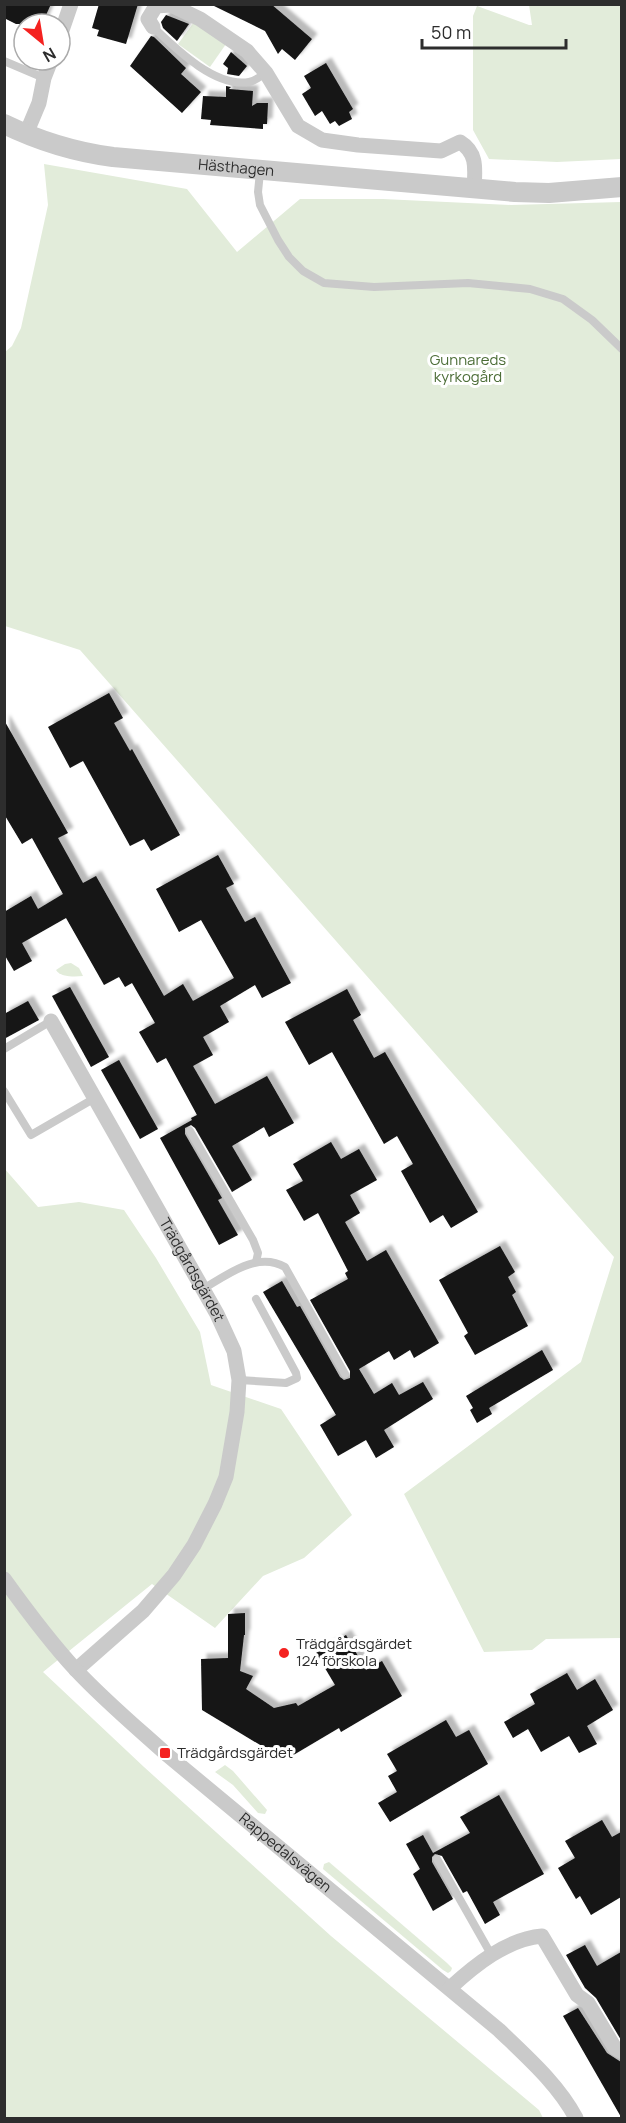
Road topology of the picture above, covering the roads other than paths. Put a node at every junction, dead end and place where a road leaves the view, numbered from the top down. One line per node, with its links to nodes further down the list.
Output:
1 (153, 27): 4 (lane); 4 (street)
2 (4, 61): 5 (lane)
3 (46, 72): 5 (street)
4 (266, 73): 10 (street)
5 (44, 78): 7 (street)
6 (4, 124): 7 (street, Hästhagen)
7 (26, 134): 8 (street, Hästhagen)
8 (260, 170): 10 (street, Hästhagen); 11 (lane)
9 (621, 188): 10 (street, Hästhagen)
10 (474, 189)
11 (621, 349)
12 (51, 1021): 13 (lane); 15 (street, Trädgårdsgärdet)
13 (4, 1049)
14 (4, 1090): 15 (lane)
15 (95, 1098): 18 (street, Trädgårdsgärdet)
16 (190, 1131): 17 (lane)
17 (256, 1263): 18 (lane); 20 (lane)
18 (203, 1289): 21 (street, Trädgårdsgärdet)
19 (256, 1299): 21 (lane)
20 (345, 1374)
21 (238, 1380): 23 (street, Trädgårdsgärdet)
22 (4, 1579): 23 (street, Rappedalsvägen)
23 (76, 1670): 26 (street, Rappedalsvägen)
24 (437, 1859): 25 (lane)
25 (492, 1956): 26 (street); 27 (street)
26 (450, 1988): 28 (street, Rappedalsvägen)
27 (621, 2052)
28 (576, 2118)

